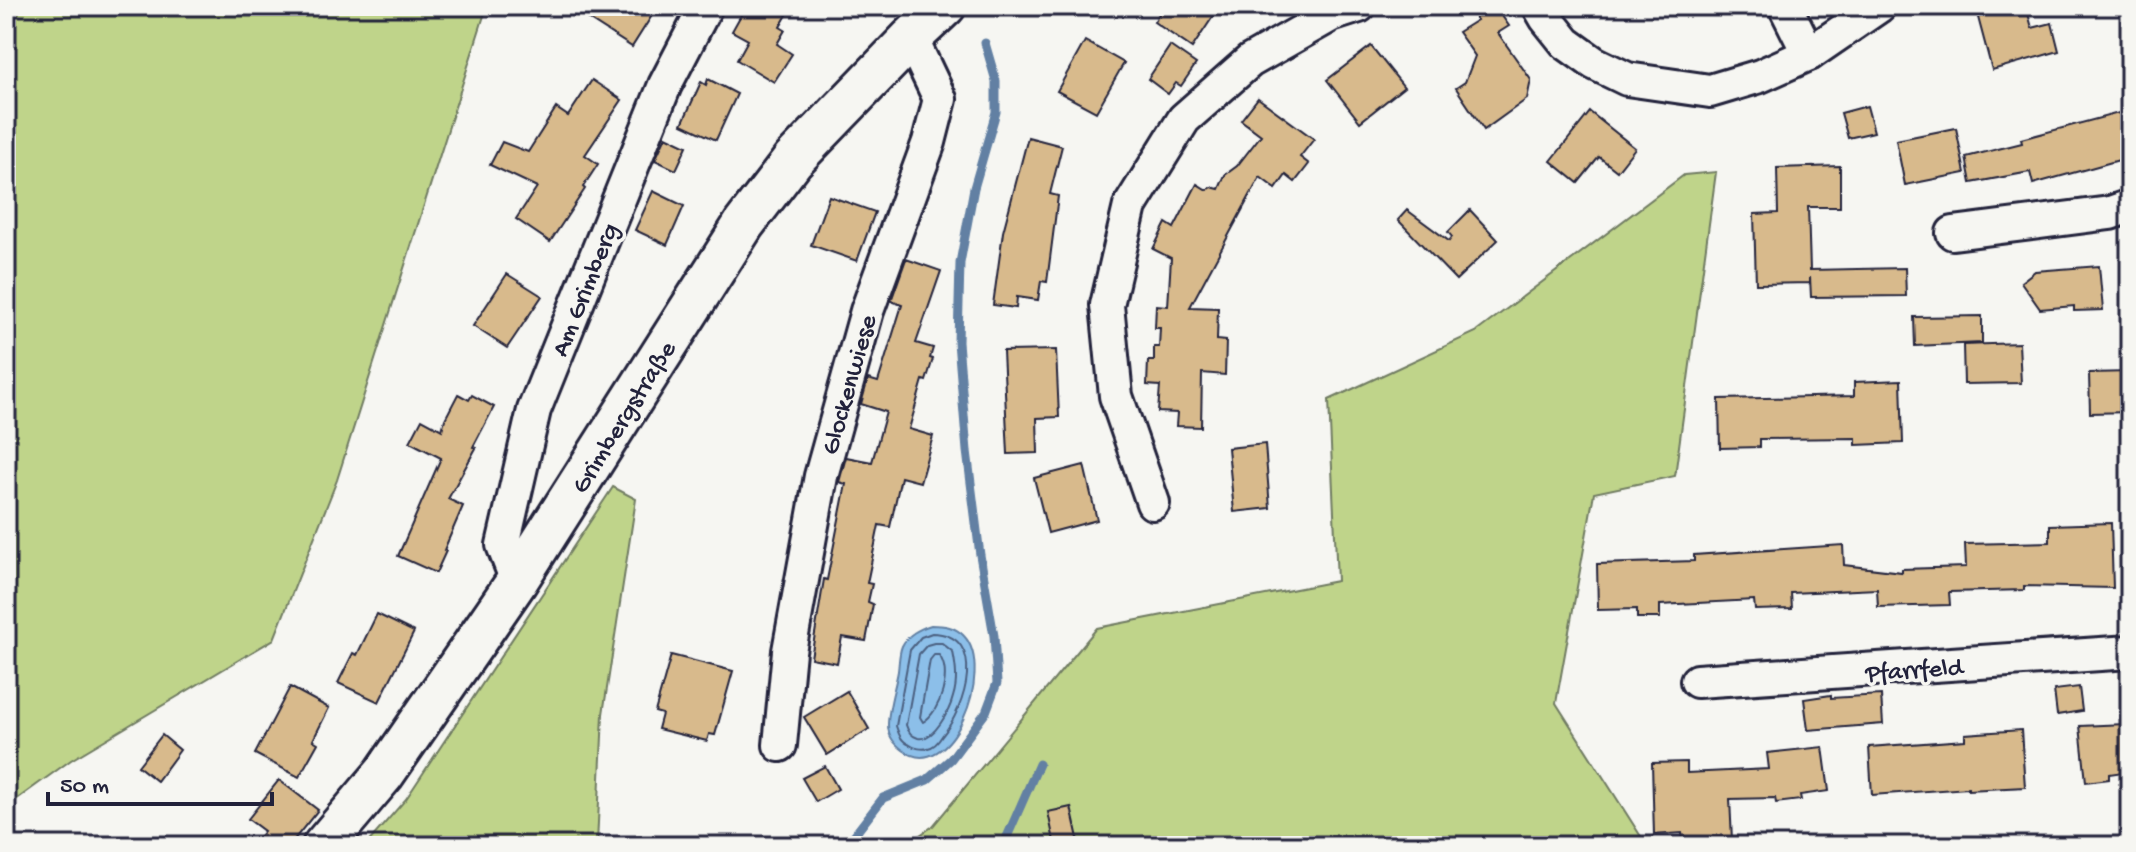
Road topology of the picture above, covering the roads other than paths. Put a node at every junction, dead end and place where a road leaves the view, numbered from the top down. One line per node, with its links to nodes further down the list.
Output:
1 (706, 6): 12 (street, Am Grimberg)
2 (945, 6): 7 (street, Grimbergstraße)
3 (1359, 6): 11 (street)
4 (1539, 6): 8 (street)
5 (1785, 6): 8 (street)
6 (1879, 6): 8 (street)
7 (911, 38): 12 (street, Grimbergstraße); 15 (street, Glockenwiese)
8 (1809, 54)
9 (2130, 206): 10 (street)
10 (1953, 233)
11 (1153, 503)
12 (517, 581): 16 (street, Grimbergstraße)
13 (2130, 652): 14 (street, Pfarrfeld)
14 (1697, 681)
15 (780, 745)
16 (323, 846)

